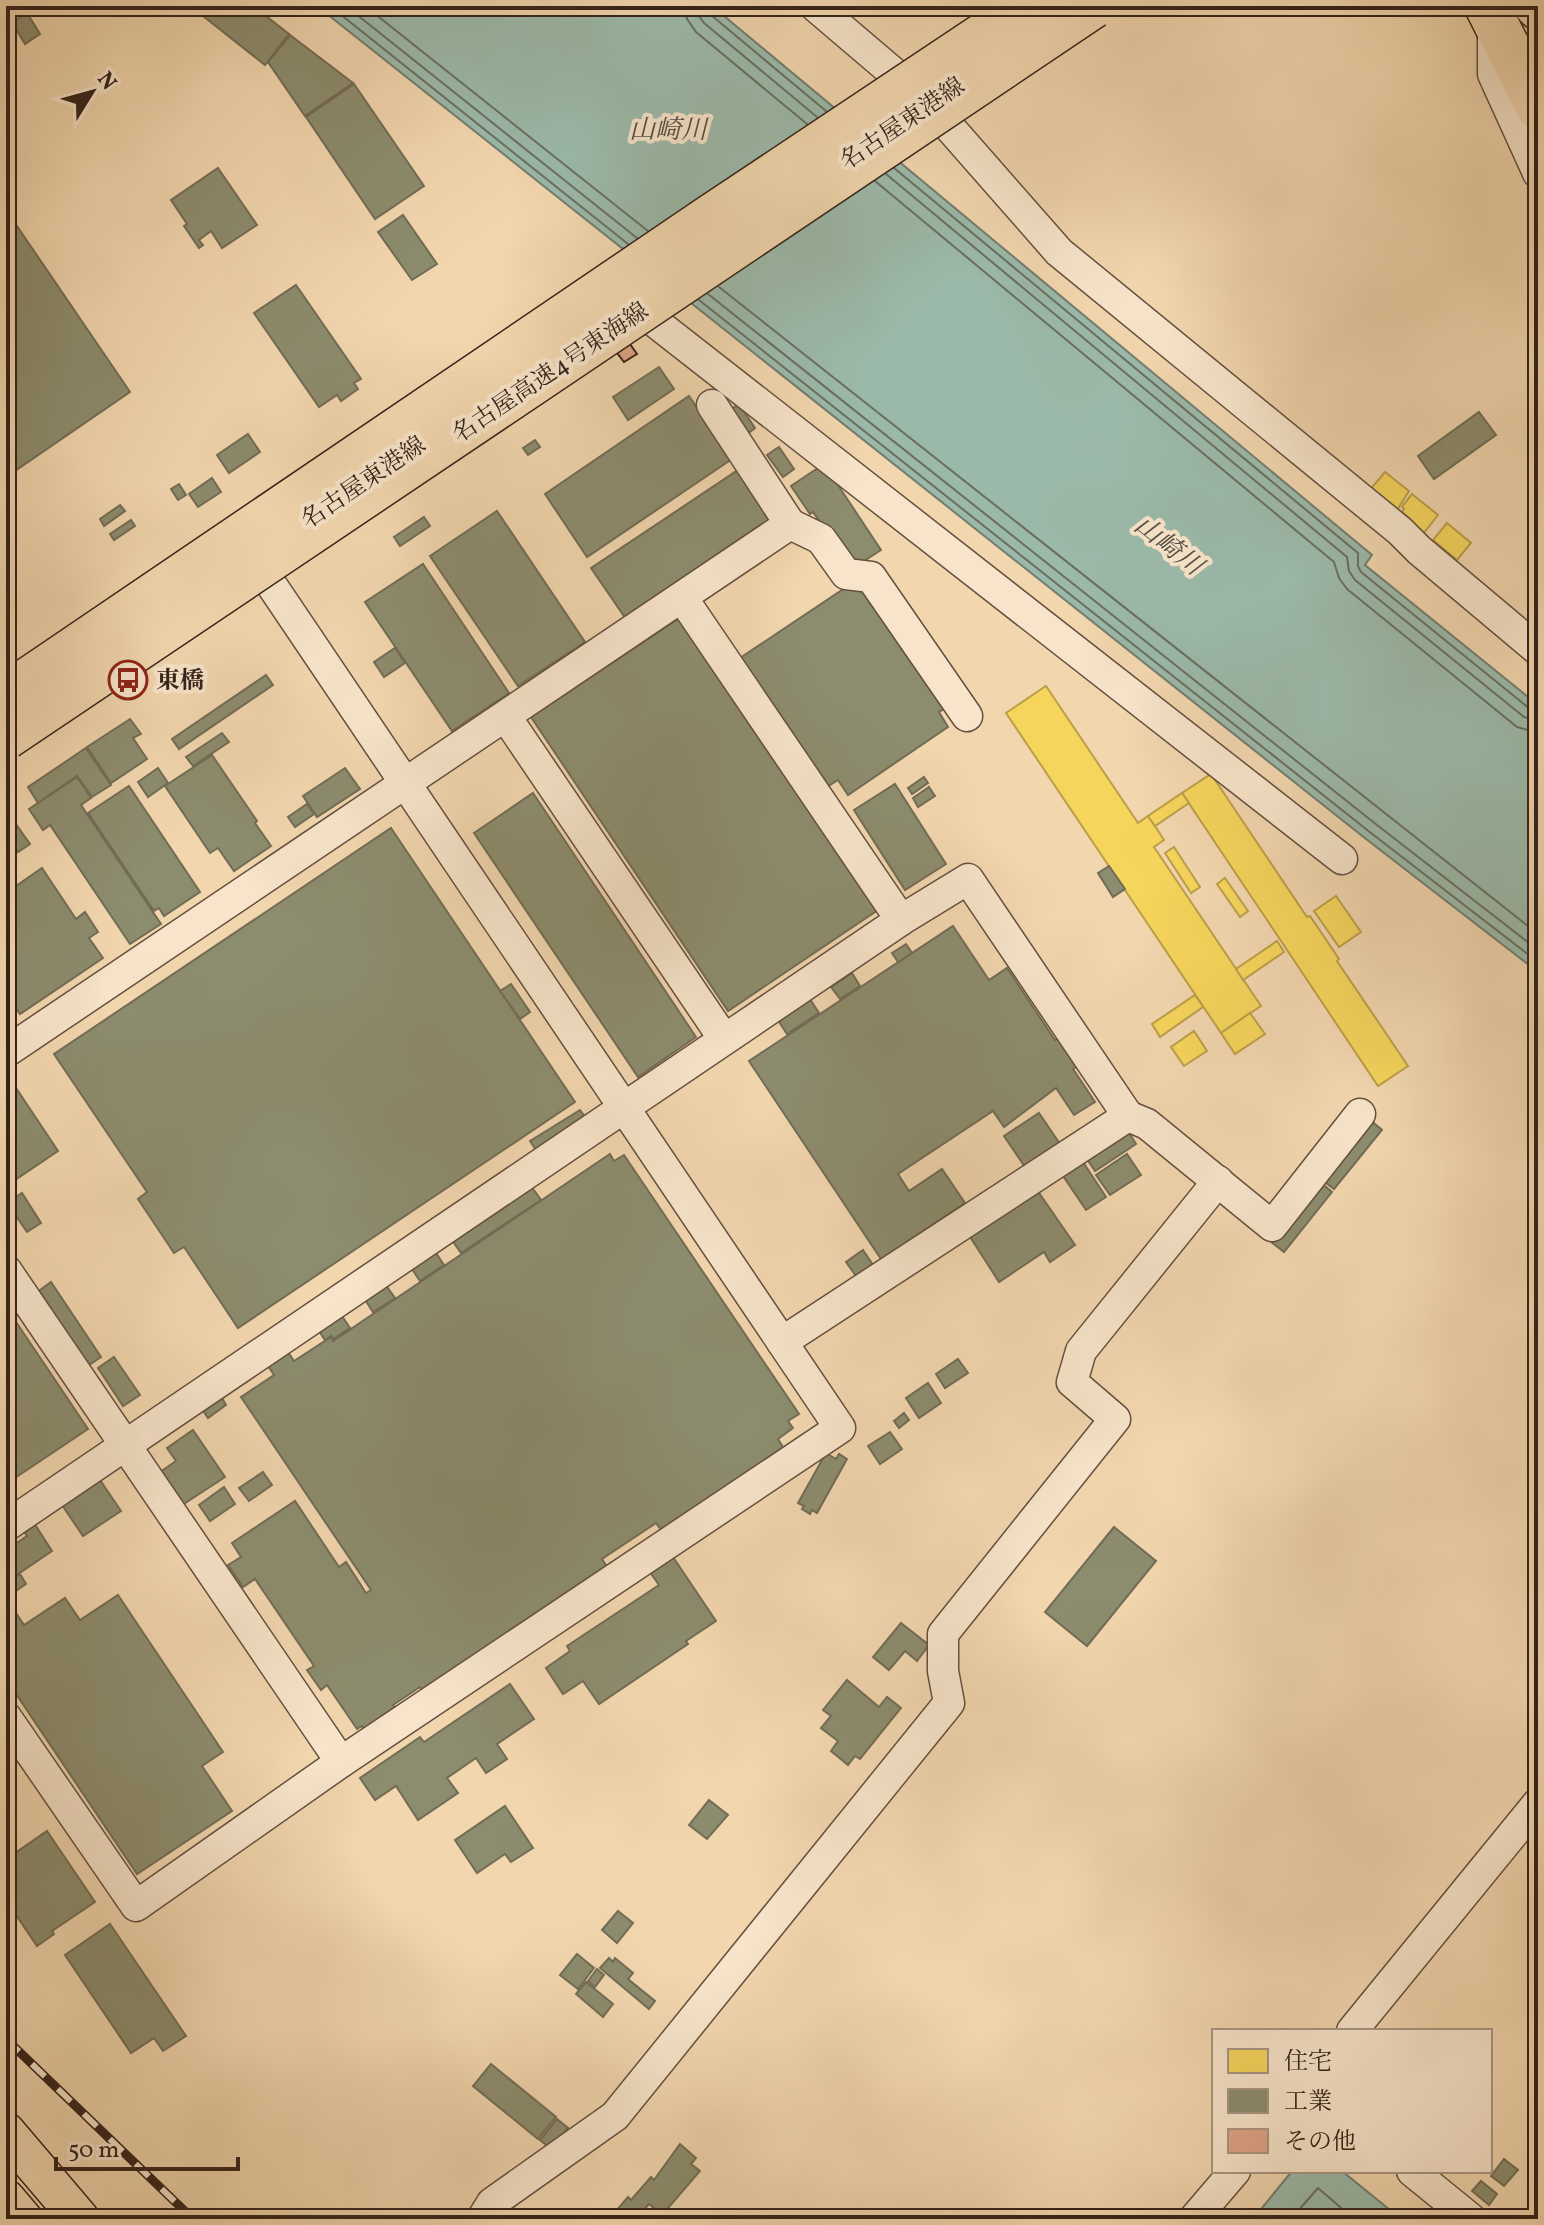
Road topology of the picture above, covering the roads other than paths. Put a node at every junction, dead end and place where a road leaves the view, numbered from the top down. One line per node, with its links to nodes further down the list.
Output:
1 (815, 6): 7 (street)
2 (1027, 6): 16 (highway, 名古屋高速4号東海線, bridge)
3 (1049, 6): 7 (main road, 名古屋東港線)
4 (1081, 6): 7 (main road, 名古屋東港線)
5 (1093, 6): 20 (highway, 名古屋高速4号東海線, bridge)
6 (1490, 12): 8 (highway); 9 (street)
7 (915, 104): 10 (main road, 名古屋東港線); 15 (street)
8 (1538, 107)
9 (1538, 173)
10 (638, 293): 13 (main road, 名古屋東港線); 16 (main road, 名古屋東港線); 22 (street)
11 (712, 405): 12 (street)
12 (790, 524): 14 (street); 17 (street)
13 (252, 556): 19 (main road, 名古屋東港線); 21 (street)
14 (683, 599): 18 (street); 23 (street)
15 (1538, 650)
16 (6, 695)
17 (967, 716)
18 (506, 717): 21 (street); 24 (street)
19 (6, 720)
20 (6, 737)
21 (405, 784): 25 (street); 26 (street)
22 (1342, 859)
23 (901, 920): 24 (street); 28 (street)
24 (724, 1039): 26 (street)
25 (6, 1052)
26 (624, 1107): 31 (street); 32 (street)
27 (1360, 1114): 29 (street)
28 (1128, 1116): 29 (street); 31 (street)
29 (1218, 1181): 44 (street)
30 (6, 1270): 32 (street)
31 (782, 1342): 35 (street)
32 (125, 1445): 33 (street); 35 (street)
33 (6, 1526)
34 (6, 1717): 35 (street)
35 (341, 1762)
36 (1538, 1803): 37 (street)
37 (1354, 2029)
38 (6, 2132): 43 (main road)
39 (1233, 2173): 45 (street)
40 (1414, 2173): 46 (street)
41 (6, 2199): 42 (main road)
42 (23, 2219)
43 (80, 2219)
44 (482, 2219)
45 (1194, 2219)
46 (1471, 2219)

